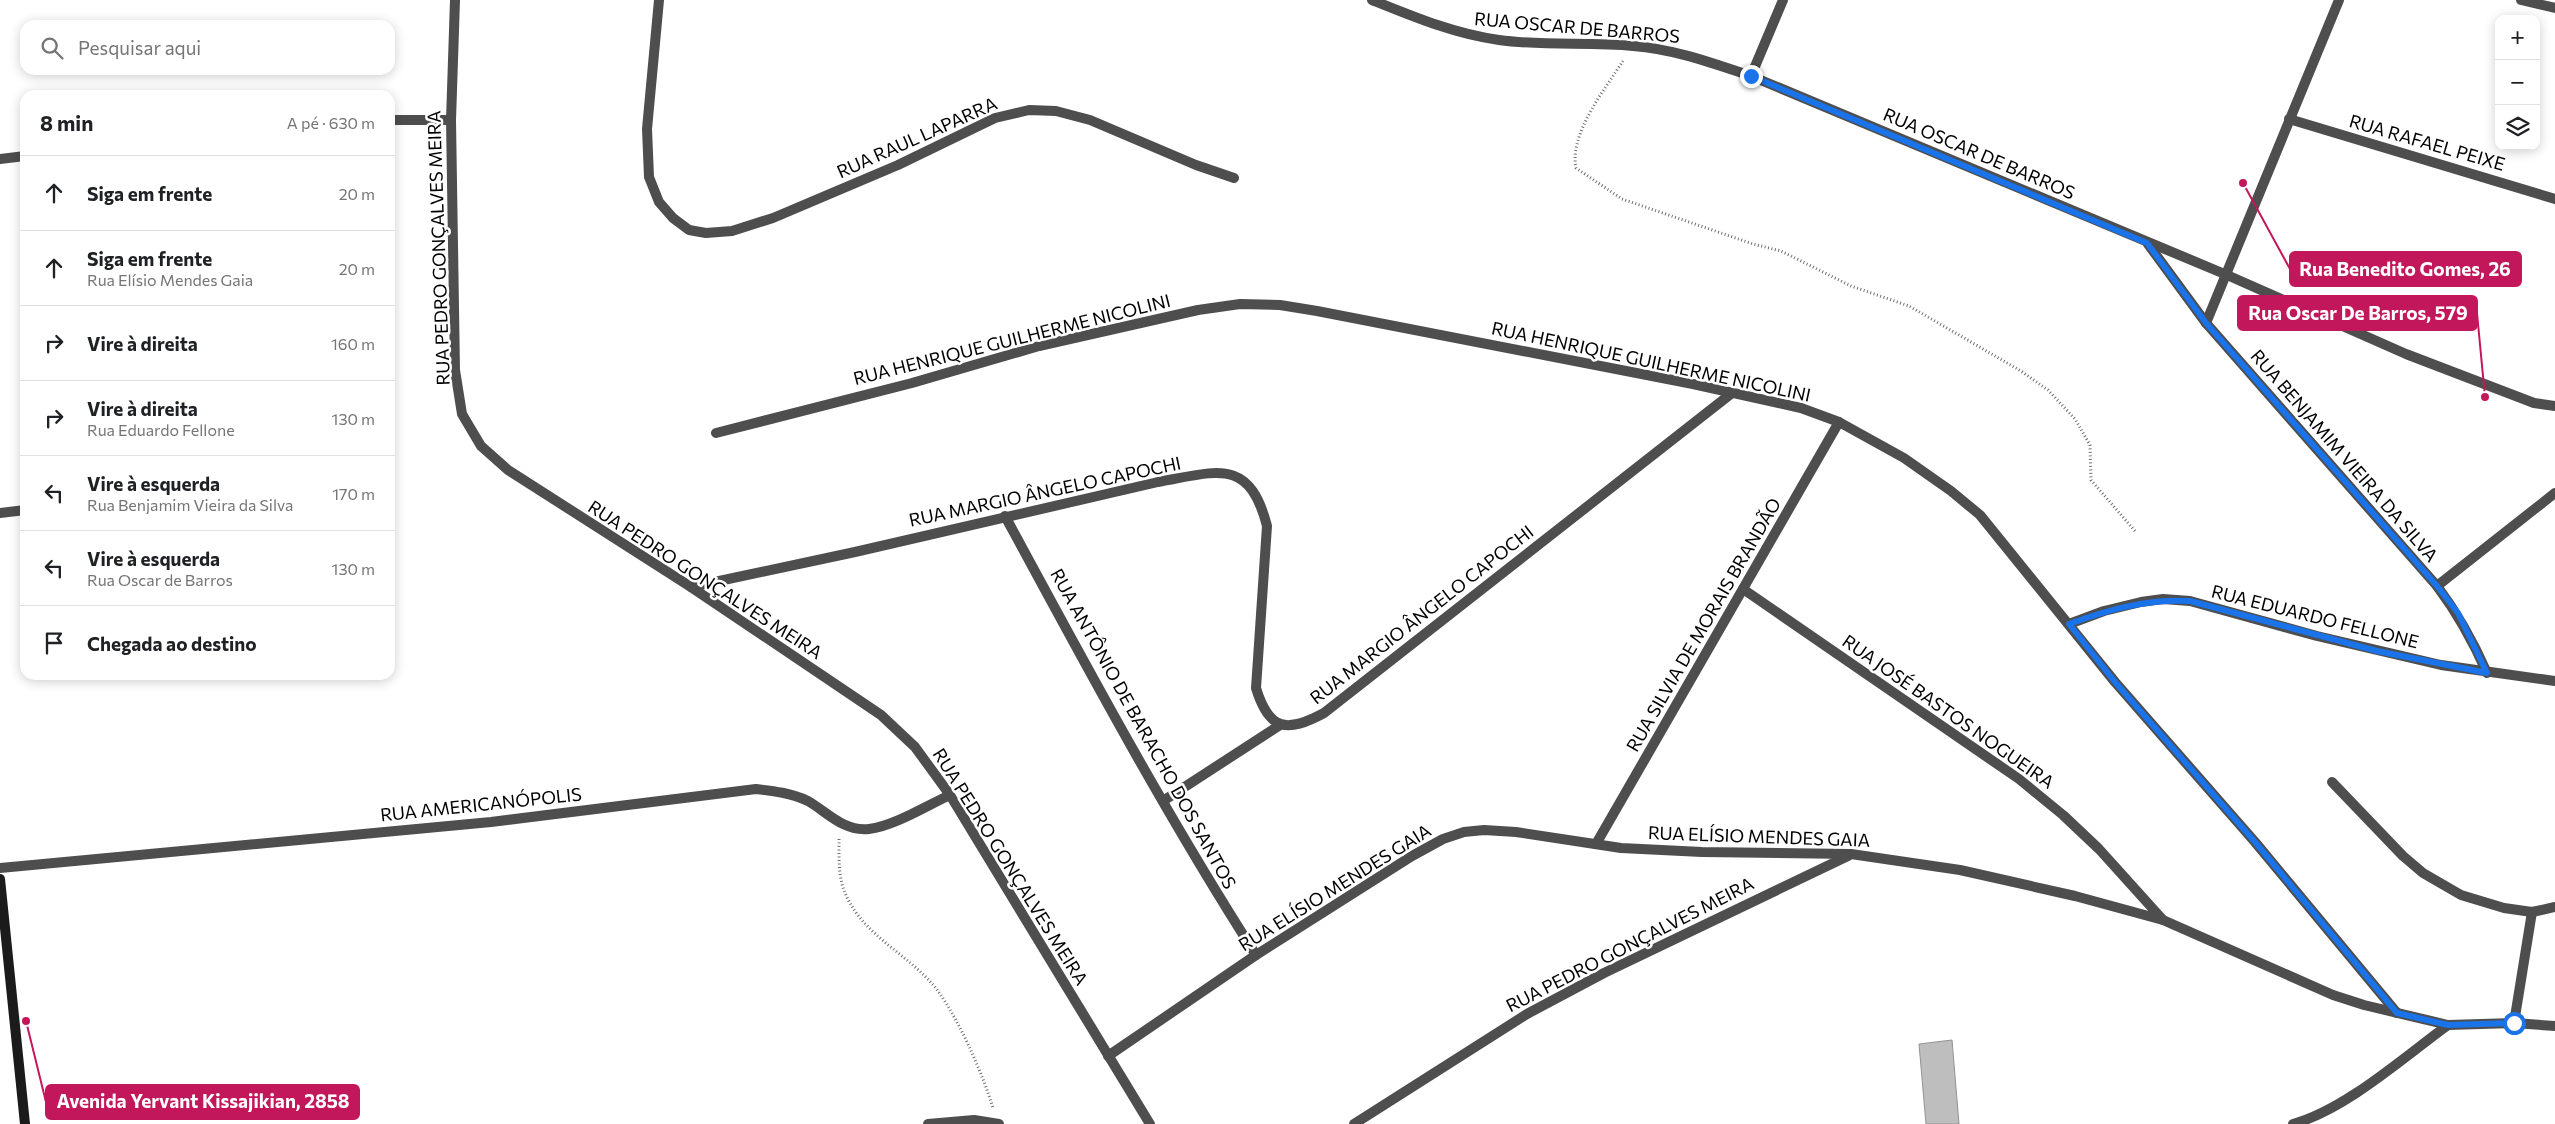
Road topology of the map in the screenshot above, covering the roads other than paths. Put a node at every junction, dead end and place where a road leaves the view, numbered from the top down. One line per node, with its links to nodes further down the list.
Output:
1 (455, 0): 11 (street, RUA PEDRO GONÇALVES MEIRA)
2 (659, 0): 14 (street, RUA RAUL LAPARRA)
3 (1372, 0): 8 (street, RUA OSCAR DE BARROS)
4 (1783, 0): 8 (street)
5 (2339, 0): 9 (street)
6 (2521, 0): 7 (street)
7 (2555, 8)
8 (1751, 76): 16 (street, RUA OSCAR DE BARROS)
9 (2289, 119): 15 (street, RUA RAFAEL PEIXE); 17 (street)
10 (395, 120): 11 (street)
11 (451, 120): 28 (street, RUA PEDRO GONÇALVES MEIRA)
12 (20, 157): 13 (street)
13 (0, 159)
14 (1234, 178)
15 (2555, 199)
16 (2147, 243): 17 (street, RUA OSCAR DE BARROS); 18 (street, RUA BENJAMIM VIEIRA DA SILVA)
17 (2227, 276): 18 (street); 20 (street, RUA OSCAR DE BARROS)
18 (2206, 323): 27 (street, RUA BENJAMIM VIEIRA DA SILVA)
19 (1732, 393): 21 (street, RUA HENRIQUE GUILHERME NICOLINI); 22 (street, RUA HENRIQUE GUILHERME NICOLINI); 33 (street, RUA MARGIO ÂNGELO CAPOCHI)
20 (2555, 406)
21 (1839, 422): 29 (street, RUA SILVIA DE MORAIS BRANDÃO); 30 (street, RUA HENRIQUE GUILHERME NICOLINI)
22 (716, 433)
23 (2555, 493): 27 (street)
24 (20, 510): 25 (street)
25 (0, 512)
26 (1005, 516): 28 (street, RUA MARGIO ÂNGELO CAPOCHI); 33 (street, RUA MARGIO ÂNGELO CAPOCHI); 36 (street, RUA ANTÔNIO DE BARACHO DOS SANTOS)
27 (2437, 586): 31 (street, RUA BENJAMIM VIEIRA DA SILVA)
28 (690, 587): 35 (street, RUA PEDRO GONÇALVES MEIRA)
29 (1743, 589): 37 (street, RUA SILVIA DE MORAIS BRANDÃO); 43 (street, RUA JOSÉ BASTOS NOGUEIRA)
30 (2069, 624): 31 (street, RUA EDUARDO FELLONE); 45 (street, RUA HENRIQUE GUILHERME NICOLINI)
31 (2487, 673): 32 (street, RUA EDUARDO FELLONE)
32 (2555, 682)
33 (1280, 725): 36 (street)
34 (2332, 782): 42 (street)
35 (950, 795): 39 (street, RUA AMERICANÓPOLIS); 49 (street, RUA PEDRO GONÇALVES MEIRA)
36 (1163, 802): 44 (street, RUA ANTÔNIO DE BARACHO DOS SANTOS)
37 (1596, 844): 38 (street, RUA ELÍSIO MENDES GAIA); 44 (street, RUA ELÍSIO MENDES GAIA)
38 (1851, 854): 43 (street, RUA ELÍSIO MENDES GAIA); 54 (street, RUA PEDRO GONÇALVES MEIRA)
39 (0, 868)
40 (0, 879): 51 (main road)
41 (2555, 907): 42 (street)
42 (2532, 912): 46 (street)
43 (2163, 920): 45 (street, RUA ELÍSIO MENDES GAIA)
44 (1256, 955): 49 (street, RUA ELÍSIO MENDES GAIA)
45 (2397, 1013): 47 (street, RUA ELÍSIO MENDES GAIA)
46 (2514, 1023): 47 (street, RUA ELÍSIO MENDES GAIA); 48 (street, RUA ELÍSIO MENDES GAIA)
47 (2448, 1025): 55 (street)
48 (2555, 1026)
49 (1108, 1056): 53 (street, RUA PEDRO GONÇALVES MEIRA)
50 (998, 1123): 52 (street)
51 (25, 1124)
52 (928, 1124)
53 (1150, 1124)
54 (1354, 1124)
55 (2293, 1124)

